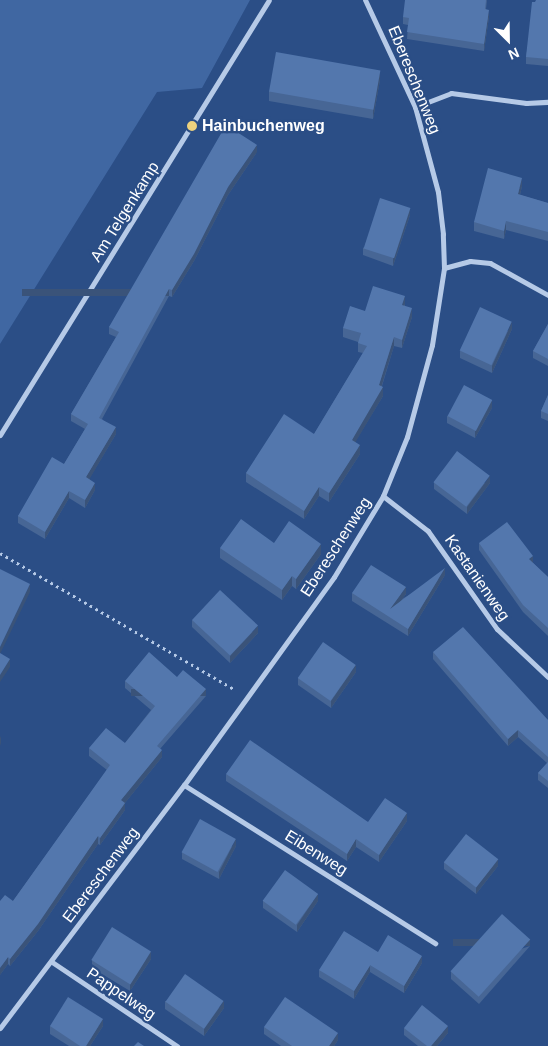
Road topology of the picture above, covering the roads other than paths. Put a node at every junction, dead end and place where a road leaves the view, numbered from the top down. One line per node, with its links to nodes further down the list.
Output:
1 (269, 0): 7 (street, Am Telgenkamp)
2 (364, 0): 4 (street, Ebereschenweg)
3 (548, 102): 4 (street)
4 (415, 107): 5 (street, Ebereschenweg)
5 (444, 268): 6 (street); 8 (street, Ebereschenweg)
6 (548, 295)
7 (0, 435)
8 (383, 496): 9 (street, Kastanienweg); 10 (street, Ebereschenweg)
9 (548, 677)
10 (184, 785): 11 (street, Eibenweg); 12 (street, Ebereschenweg)
11 (435, 943)
12 (52, 962): 13 (street, Ebereschenweg); 14 (street, Pappelweg)
13 (0, 1028)
14 (177, 1046)

